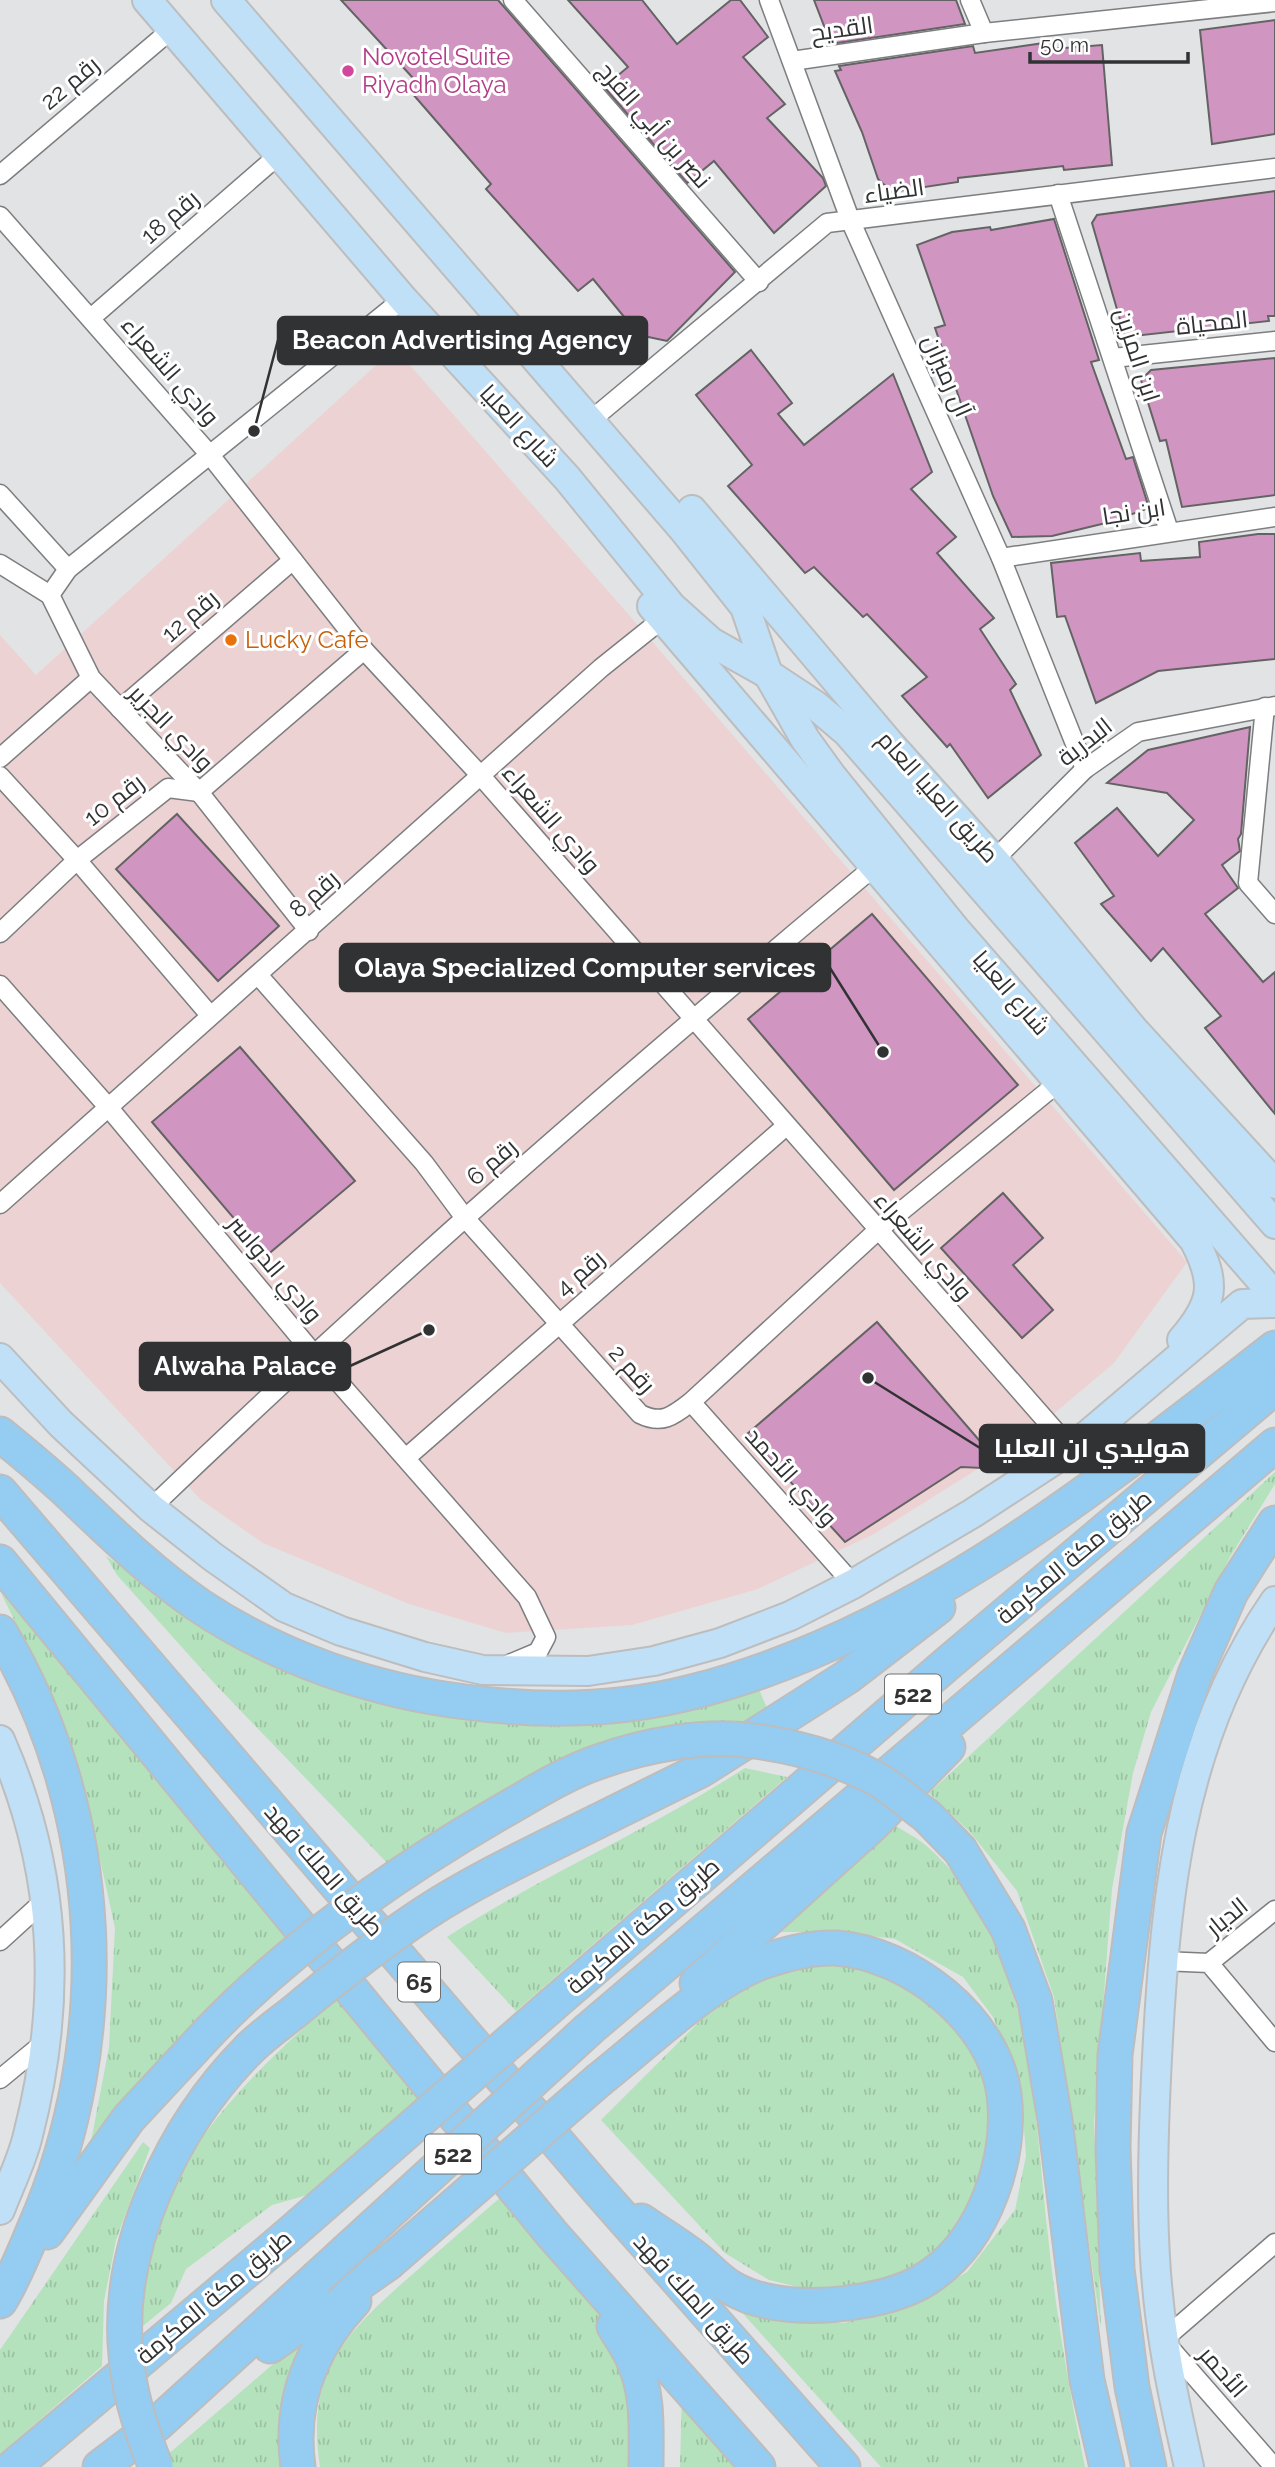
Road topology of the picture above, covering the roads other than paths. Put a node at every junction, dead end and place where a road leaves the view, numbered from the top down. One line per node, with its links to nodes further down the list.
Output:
1 (147, 0): 7 (main road, شارع العليا)
2 (226, 0): 21 (main road, شارع العليا)
3 (513, 0): 16 (street, نصر بن أبي الفرج)
4 (769, 0): 9 (street, آل رميزان)
5 (970, 0): 8 (street)
6 (1275, 2): 8 (street, القديح)
7 (172, 29): 10 (main road, شارع العليا); 12 (street, رقم 22)
8 (984, 33): 9 (street, القديح)
9 (792, 61): 15 (street, آل رميزان)
10 (281, 153): 17 (main road, شارع العليا); 18 (street, رقم 18)
11 (1275, 168): 13 (street, الضياء)
12 (0, 175)
13 (1058, 194): 15 (street, الضياء); 20 (street, ابن المزين)
14 (0, 216): 18 (street, وادي الشعراء)
15 (852, 222): 16 (street, الضياء); 27 (street, آل رميزان)
16 (759, 282): 21 (street, الضياء)
17 (403, 299): 22 (street); 23 (main road, شارع العليا)
18 (91, 318): 22 (street, وادي الشعراء)
19 (1275, 341): 20 (street, المحياة)
20 (1113, 358): 26 (street, ابن المزين)
21 (590, 421): 34 (main road, شارع العليا); 44 (main road, طريق العليا العام)
22 (210, 455): 28 (street, وادي الشعراء); 30 (street)
23 (567, 478): 32 (main road); 34 (main road, شارع العليا)
24 (0, 494): 30 (street)
25 (1275, 517): 26 (street, ابن نجا)
26 (1168, 531): 27 (street, ابن نجا)
27 (1001, 558): 39 (street, آل رميزان)
28 (293, 560): 33 (street, وادي الشعراء); 37 (street, رقم 12)
29 (0, 564): 31 (street)
30 (68, 569): 31 (street)
31 (50, 595): 35 (street, وادي الجرير)
32 (661, 620): 41 (street, رقم 8); 45 (main road)
33 (364, 650): 41 (street, وادي الشعراء); 42 (street)
34 (768, 674): 59 (main road, شارع العليا); 61 (main road, شارع العليا)
35 (90, 678): 37 (street, وادي الجرير); 38 (street)
36 (1270, 706): 39 (street, البدرية); 46 (street)
37 (120, 709): 42 (street, وادي الجرير)
38 (0, 758)
39 (1085, 769): 44 (street, البدرية)
40 (0, 776): 43 (street)
41 (481, 776): 47 (street, رقم 8); 52 (street, وادي الشعراء)
42 (199, 792): 43 (street, رقم 10); 47 (street, وادي الجرير)
43 (77, 860): 48 (street, رقم 10); 51 (street)
44 (994, 860): 56 (main road, طريق العليا العام)
45 (875, 866): 52 (street, رقم 6); 53 (main road)
46 (1275, 914)
47 (309, 931): 49 (street, رقم 8)
48 (0, 933)
49 (258, 975): 51 (street, رقم 8); 58 (street, رقم 2)
50 (0, 985): 54 (street, وادي الدواسر)
51 (209, 1014): 54 (street, رقم 8)
52 (693, 1018): 55 (street, وادي الشعراء); 58 (street, رقم 6)
53 (1059, 1082): 60 (street, رقم 2); 69 (main road)
54 (109, 1108): 57 (street, رقم 8); 65 (street, وادي الدواسر)
55 (786, 1126): 60 (street, وادي الشعراء); 63 (street, رقم 4)
56 (1275, 1184)
57 (0, 1204)
58 (465, 1218): 63 (street, رقم 2); 65 (street, رقم 6)
59 (1275, 1224)
60 (877, 1231): 68 (street, رقم 2); 72 (street, وادي الشعراء)
61 (1275, 1296)
62 (1275, 1303): 69 (main road)
63 (559, 1324): 68 (street, رقم 2); 73 (street, رقم 4)
64 (1275, 1348): 74 (highway)
65 (313, 1353): 73 (street, وادي الدواسر); 76 (street, رقم 6)
66 (0, 1358): 76 (main road)
67 (1275, 1387): 102 (highway, طريق مكة المكرمة / 522, bridge)
68 (691, 1402): 79 (street, وادي الأحمد)
69 (1127, 1402): 72 (main road)
70 (0, 1434): 74 (highway)
71 (1275, 1444): 80 (highway, طريق مكة المكرمة / 522)
72 (1071, 1449): 79 (main road)
73 (407, 1457): 83 (street, وادي الدواسر)
74 (1107, 1478): 104 (highway, bridge)
75 (0, 1492): 94 (highway, طريق الملك فهد / 65)
76 (151, 1508): 83 (main road)
77 (1275, 1523): 110 (highway)
78 (0, 1562): 96 (highway, 65)
79 (853, 1584): 83 (main road)
80 (1101, 1590): 92 (highway); 101 (highway, طريق مكة المكرمة / 522, bridge)
81 (1271, 1609): 88 (main road)
82 (0, 1632): 99 (highway)
83 (495, 1670)
84 (0, 1740): 85 (main road)
85 (46, 1900): 87 (street); 90 (main road)
86 (1275, 1910): 89 (street, الديار)
87 (0, 1941)
88 (1162, 1961): 89 (street); 100 (main road)
89 (1209, 1963): 91 (street)
90 (46, 2041): 93 (street); 95 (main road)
91 (1275, 2042)
92 (600, 2078): 94 (highway); 98 (highway, bridge)
93 (0, 2079)
94 (600, 2193): 108 (highway, طريق الملك فهد / 65)
95 (0, 2210)
96 (552, 2234): 106 (highway); 107 (highway, 65)
97 (1275, 2243): 100 (street)
98 (388, 2263): 101 (highway); 105 (highway)
99 (5, 2293): 109 (highway, bridge)
100 (1163, 2340): 111 (main road); 112 (street, الأحمر)
101 (157, 2424): 103 (highway, طريق مكة المكرمة / 522)
102 (13, 2467)
103 (100, 2467)
104 (156, 2467)
105 (298, 2467)
106 (646, 2467)
107 (758, 2467)
108 (843, 2467)
109 (1107, 2467)
110 (1149, 2467)
111 (1189, 2467)
112 (1274, 2467)

